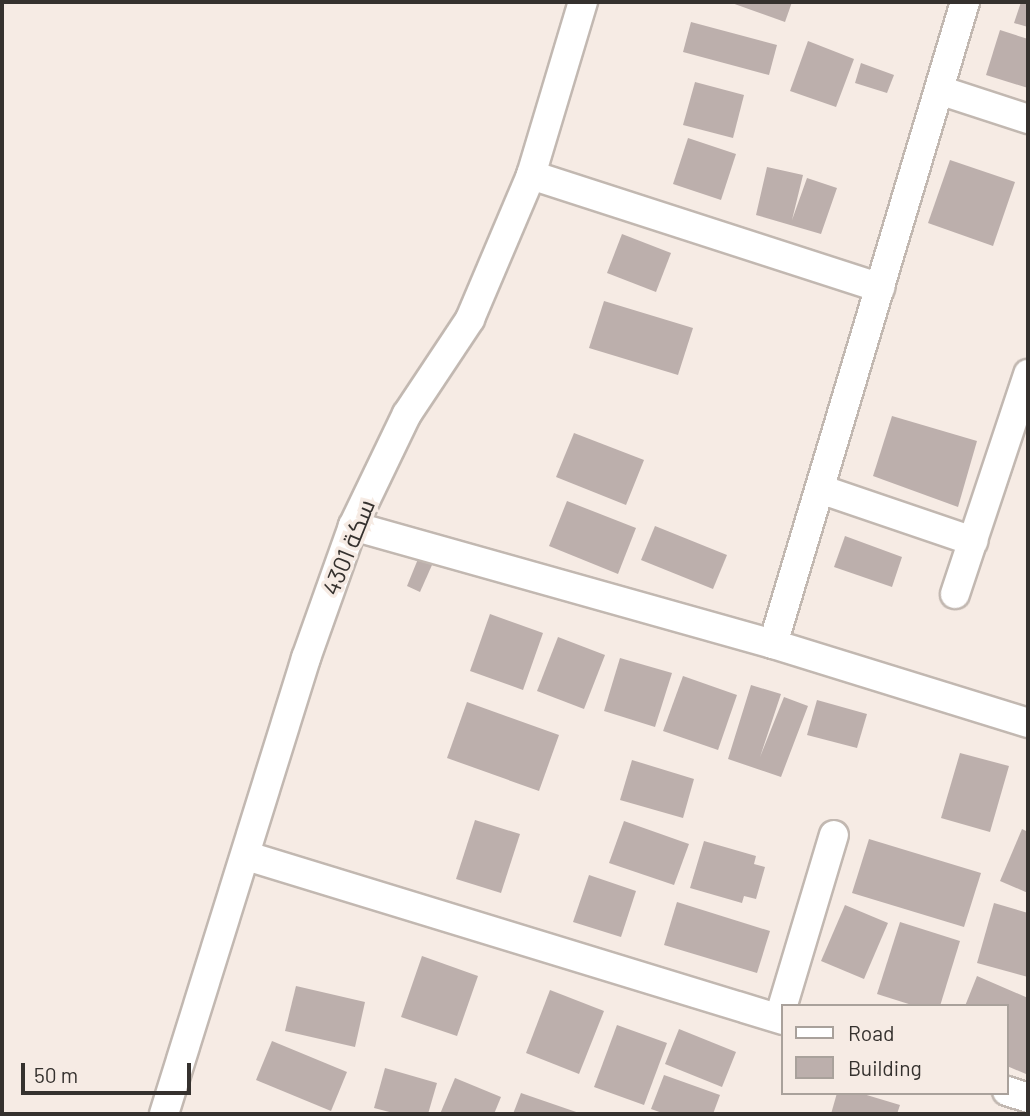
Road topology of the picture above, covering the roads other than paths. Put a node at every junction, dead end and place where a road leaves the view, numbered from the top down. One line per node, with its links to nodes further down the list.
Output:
1 (583, 2): 5 (street, سكة 4301)
2 (965, 2): 3 (street)
3 (939, 90): 4 (street); 6 (street)
4 (1028, 119)
5 (531, 175): 6 (street); 9 (street, سكة 4301)
6 (880, 288): 8 (street)
7 (1028, 374): 10 (street)
8 (820, 489): 10 (street); 12 (street)
9 (353, 526): 12 (street); 15 (street, سكة 4301)
10 (973, 541): 11 (street)
11 (955, 594)
12 (773, 644): 13 (street)
13 (1028, 723)
14 (834, 835): 16 (street)
15 (247, 856): 17 (street); 20 (street, سكة 4301)
16 (785, 1004)
17 (781, 1019)
18 (1009, 1092): 19 (street)
19 (1028, 1098)
20 (164, 1114)

